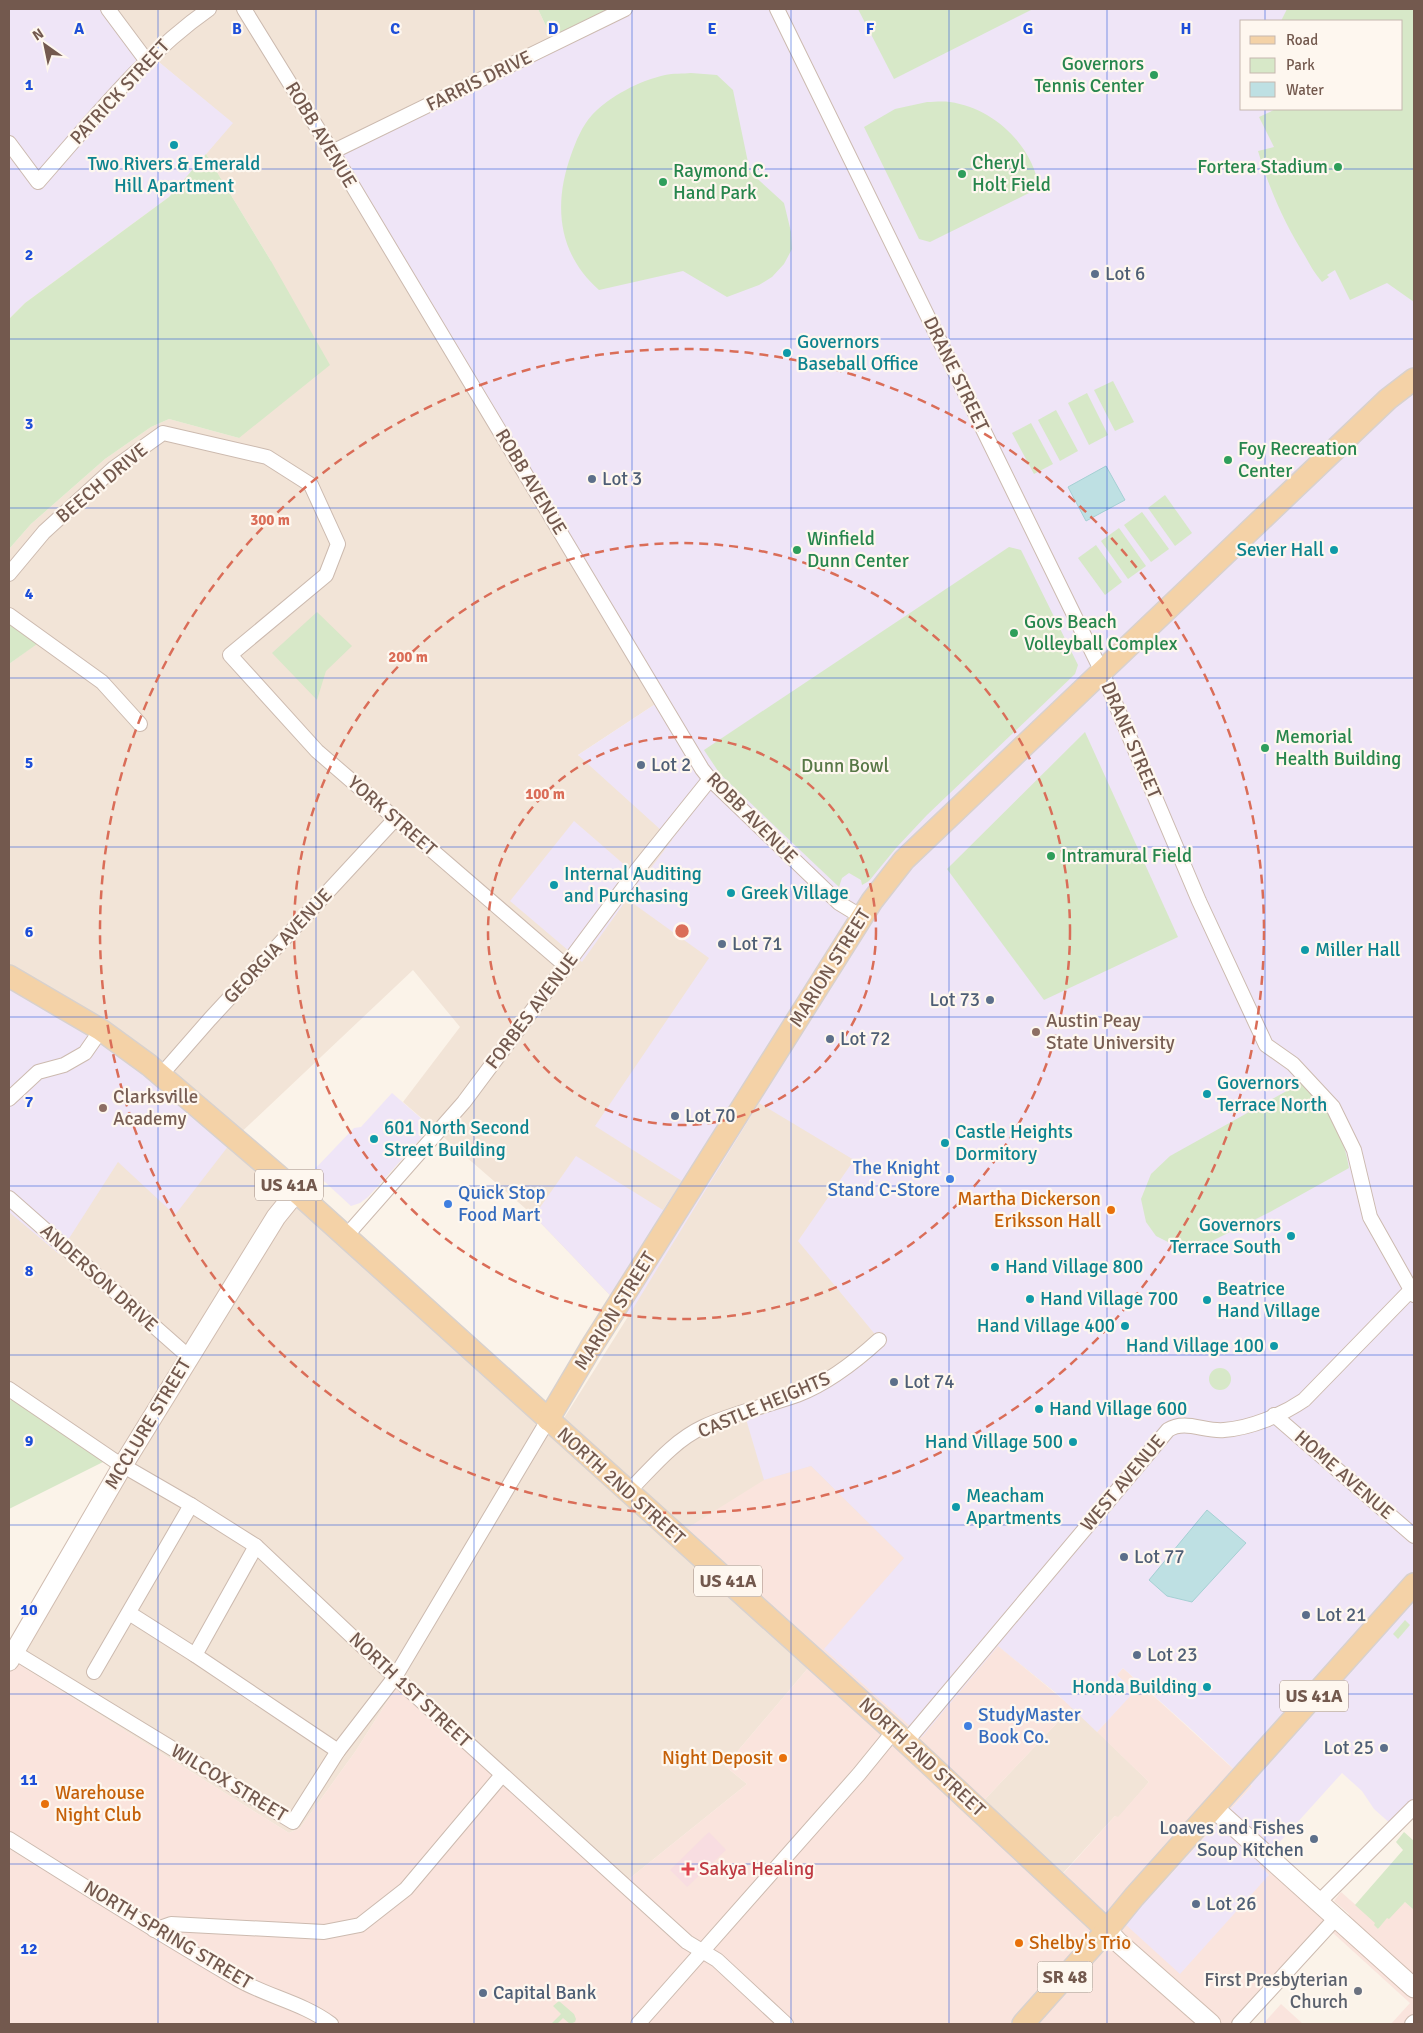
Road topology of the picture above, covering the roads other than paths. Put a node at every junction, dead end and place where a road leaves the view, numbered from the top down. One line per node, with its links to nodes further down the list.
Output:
1 (108, 9): 6 (street)
2 (209, 9): 6 (street, PATRICK STREET)
3 (244, 9): 8 (street, ROBB AVENUE)
4 (625, 9): 8 (street, FARRIS DRIVE)
5 (777, 9): 13 (street, DRANE STREET)
6 (146, 60): 7 (street, PATRICK STREET)
7 (9, 143)
8 (332, 152): 15 (street, ROBB AVENUE)
9 (1414, 379): 13 (main road, MARION STREET)
10 (9, 574): 12 (street, BEECH DRIVE)
11 (9, 615): 14 (street)
12 (230, 655): 16 (street, YORK STREET)
13 (1102, 672): 17 (main road, MARION STREET); 26 (street, DRANE STREET)
14 (140, 724)
15 (710, 779): 17 (street, ROBB AVENUE); 18 (street, FORBES AVENUE)
16 (396, 818): 18 (street, YORK STREET); 21 (street, GEORGIA AVENUE)
17 (862, 917): 31 (main road, MARION STREET)
18 (566, 966): 25 (street, FORBES AVENUE)
19 (9, 976): 20 (main road, NORTH 2ND STREET / US 41A)
20 (101, 1030): 21 (main road, NORTH 2ND STREET / US 41A); 22 (street)
21 (161, 1076): 23 (main road, NORTH 2ND STREET / US 41A)
22 (9, 1099)
23 (297, 1191): 25 (main road, NORTH 2ND STREET / US 41A); 28 (main road, MCCLURE STREET)
24 (9, 1198): 28 (street, ANDERSON DRIVE)
25 (346, 1236): 31 (main road, NORTH 2ND STREET / US 41A)
26 (1413, 1292): 30 (street, WEST AVENUE)
27 (879, 1340): 33 (street, CASTLE HEIGHTS)
28 (189, 1357): 32 (main road, MCCLURE STREET)
29 (9, 1389): 32 (street, NORTH 1ST STREET)
30 (1274, 1415): 35 (street, HOME AVENUE); 43 (street, WEST AVENUE)
31 (548, 1420): 33 (main road, NORTH 2ND STREET / US 41A); 42 (street, MARION STREET)
32 (123, 1465): 34 (street, NORTH 1ST STREET); 40 (main road, MCCLURE STREET)
33 (628, 1492): 43 (main road, NORTH 2ND STREET / US 41A)
34 (191, 1505): 36 (street, NORTH 1ST STREET); 38 (street)
35 (1414, 1536)
36 (256, 1546): 39 (street); 42 (street, NORTH 1ST STREET)
37 (1414, 1584): 47 (main road, US 41A)
38 (129, 1613): 39 (street); 41 (street)
39 (194, 1655): 44 (street)
40 (11, 1657): 44 (street, WILCOX STREET)
41 (94, 1672)
42 (395, 1677): 44 (street, WILCOX STREET); 45 (street, NORTH 1ST STREET)
43 (901, 1737): 52 (main road, NORTH 2ND STREET / US 41A); 53 (street, WEST AVENUE)
44 (338, 1751)
45 (502, 1775): 51 (street); 53 (street, NORTH 1ST STREET)
46 (1414, 1807): 49 (street)
47 (1214, 1808): 49 (main road); 52 (main road, US 41A)
48 (9, 1839): 51 (street, NORTH SPRING STREET)
49 (1319, 1902): 50 (main road)
50 (1336, 1918): 54 (main road); 60 (street)
51 (154, 1930): 55 (street, NORTH SPRING STREET)
52 (1107, 1930): 58 (main road, SR 48); 59 (main road, NORTH 2ND STREET)
53 (704, 1951): 56 (street, WEST AVENUE); 57 (street, NORTH 1ST STREET)
54 (1414, 1988)
55 (331, 2024)
56 (638, 2024)
57 (786, 2024)
58 (1023, 2024)
59 (1211, 2024)
60 (1239, 2024)

